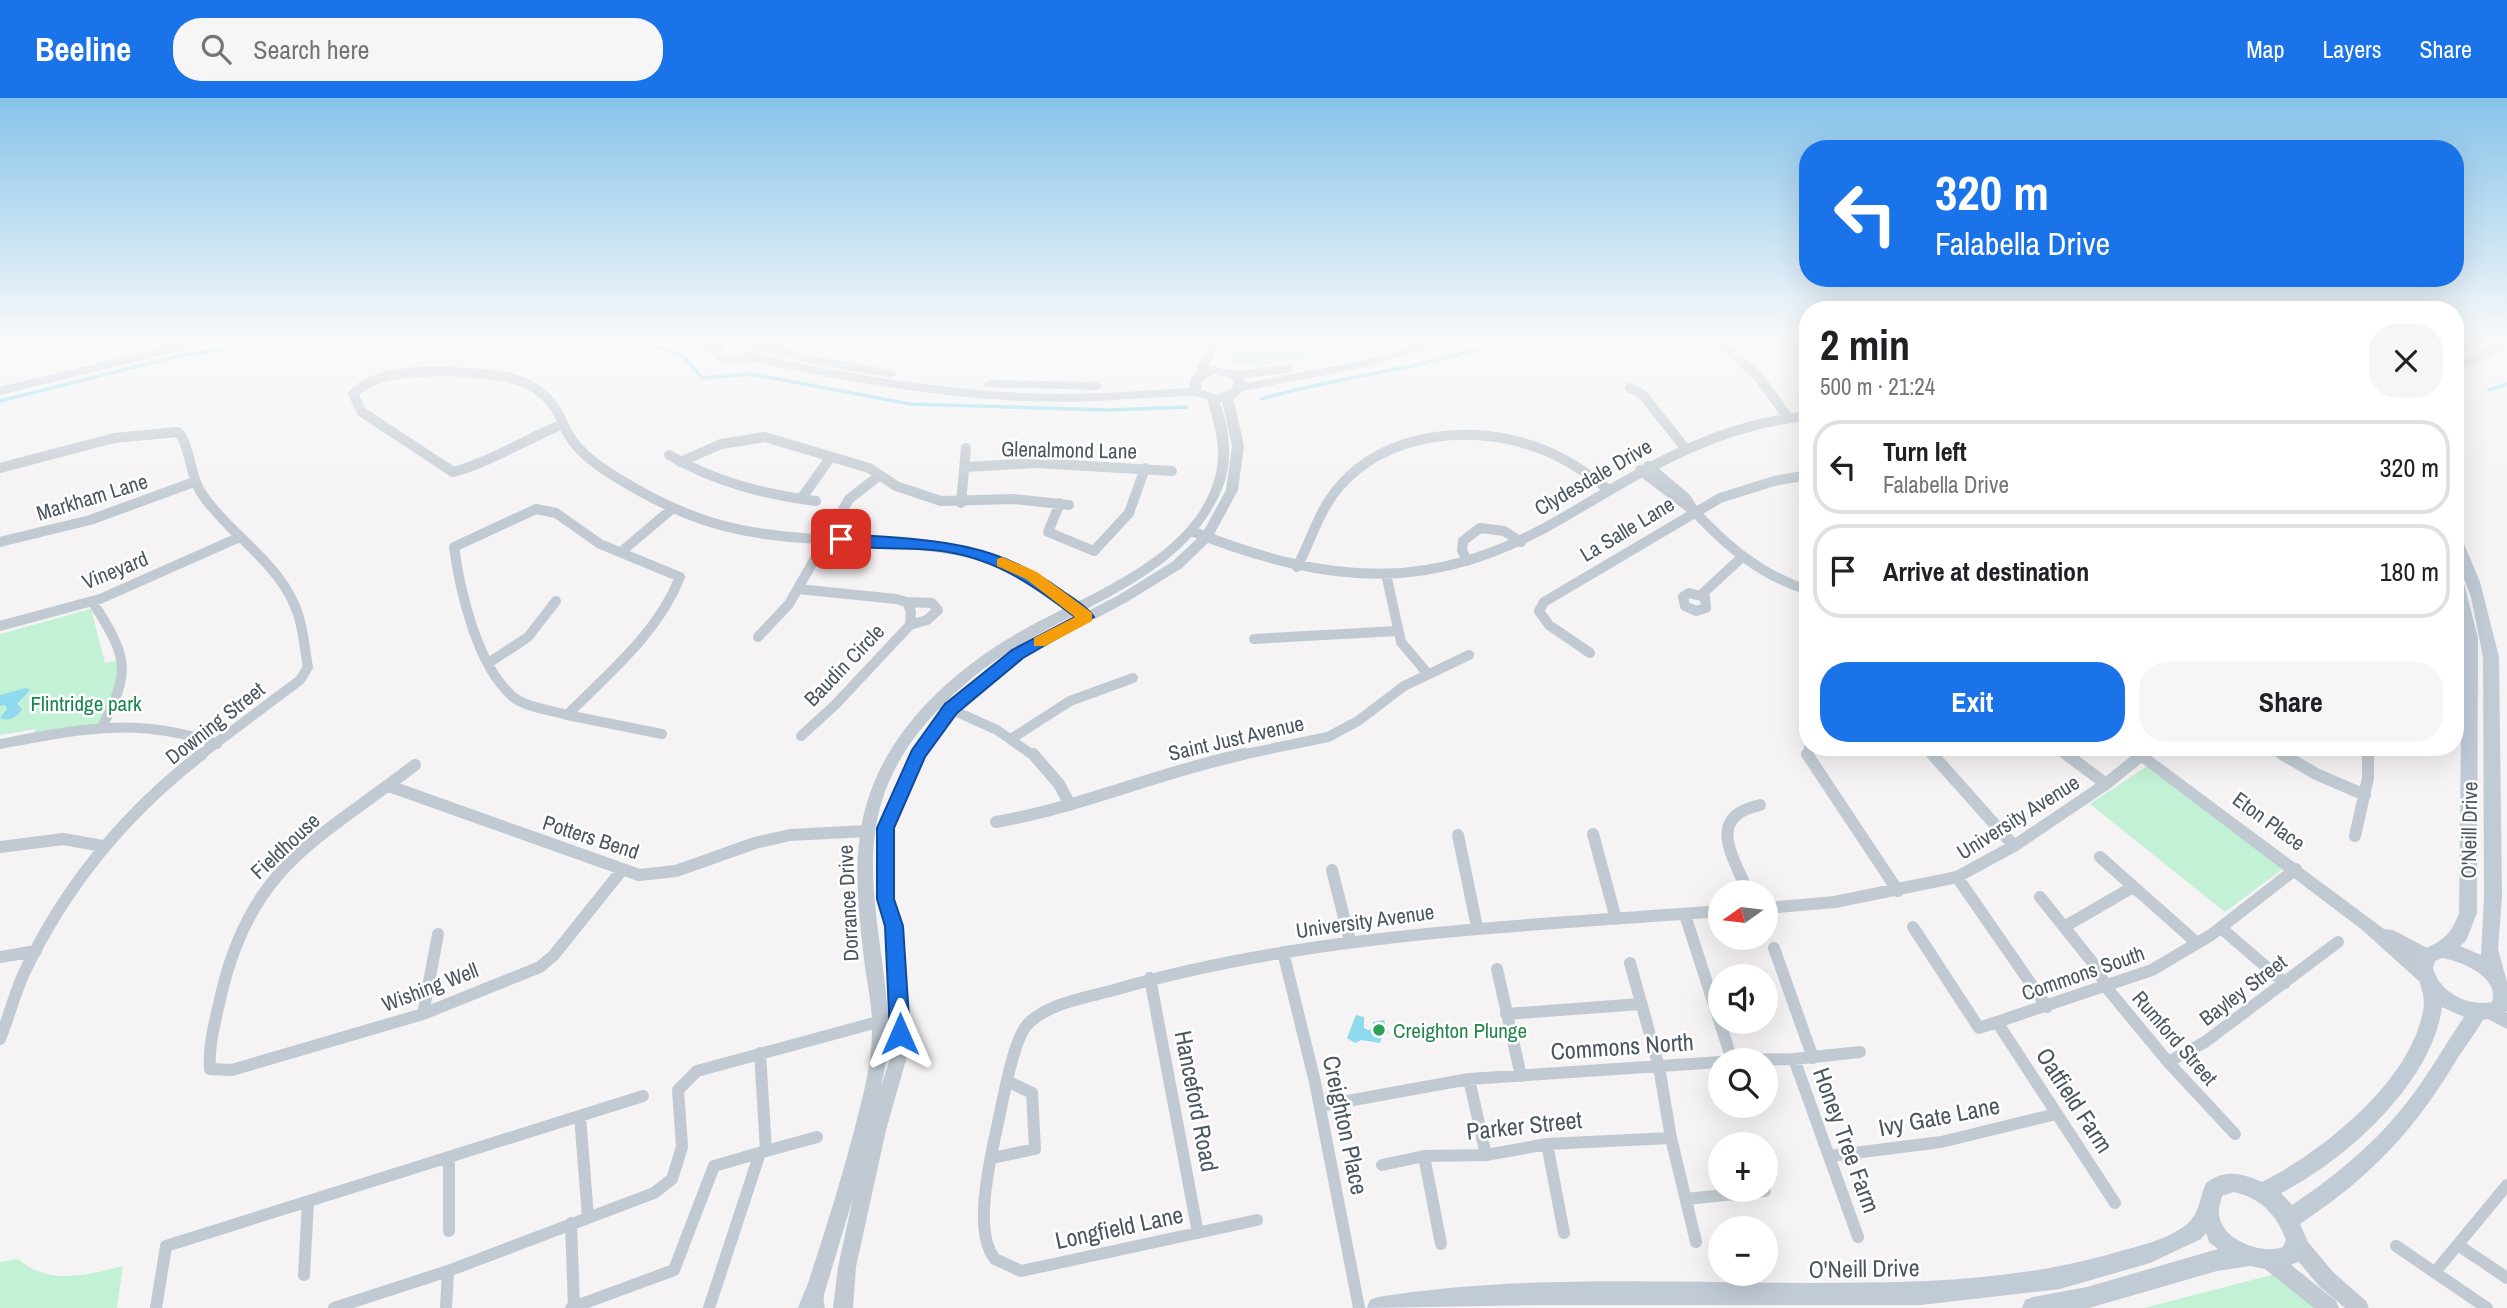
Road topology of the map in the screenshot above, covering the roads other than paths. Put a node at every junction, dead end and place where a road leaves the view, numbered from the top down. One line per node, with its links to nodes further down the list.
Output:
1 (353, 394): 13 (street)
2 (547, 394): 13 (street)
3 (997, 394): 4 (main road)
4 (1121, 394)
5 (1208, 394): 10 (main road)
6 (1230, 394): 9 (main road)
7 (1642, 394): 15 (street)
8 (1773, 394): 11 (street)
9 (1227, 397): 10 (main road); 37 (street, Dorrance Drive)
10 (1213, 399): 35 (street, Dorrance Drive)
11 (1787, 416): 12 (street, Clydesdale Drive); 15 (street, Clydesdale Drive)
12 (1799, 416)
13 (564, 424): 33 (street)
14 (966, 448): 22 (street)
15 (1685, 448): 24 (street, Clydesdale Drive)
16 (818, 454): 18 (street); 19 (street); 20 (street)
17 (669, 455): 20 (street)
18 (830, 458): 26 (street); 30 (street)
19 (806, 459)
20 (680, 462): 30 (street)
21 (0, 467): 28 (street, Downing Street)
22 (965, 467): 23 (street, Glenalmond Lane); 32 (street)
23 (1145, 468): 25 (street, Glenalmond Lane); 32 (street)
24 (1644, 468): 29 (street, Clydesdale Drive); 34 (street)
25 (1172, 471)
26 (880, 475): 32 (street); 38 (street)
27 (1799, 477): 34 (street, La Salle Lane)
28 (194, 482): 36 (street, Downing Street); 39 (street, Markham Lane)
29 (1609, 490): 40 (street, Clydesdale Drive); 45 (street)
30 (801, 499): 31 (street)
31 (816, 501)
32 (961, 503)
33 (673, 508): 38 (street); 41 (street)
34 (1694, 510): 43 (street); 60 (street, La Salle Lane)
35 (1191, 531): 37 (street, Clydesdale Drive); 53 (street, Dorrance Drive)
36 (240, 537): 50 (street, Vineyard); 72 (street, Downing Street)
37 (1206, 537): 45 (street, Clydesdale Drive); 53 (street, Dorrance Drive)
38 (827, 538): 48 (street); 53 (street)
39 (0, 542)
40 (1521, 542): 44 (street, Clydesdale Drive); 44 (street, Clydesdale Drive)
41 (621, 552): 62 (street); 66 (street)
42 (2464, 556): 126 (main road, O'Neill Drive)
43 (1740, 559): 47 (street); 49 (street)
44 (1467, 561): 46 (street, Clydesdale Drive)
45 (1297, 567): 46 (street, Clydesdale Drive)
46 (1385, 574): 57 (street)
47 (1799, 586)
48 (798, 589): 52 (street, Baudin Circle); 58 (street)
49 (1701, 595)
50 (92, 601): 56 (street, Vineyard); 67 (street)
51 (556, 601): 62 (street)
52 (907, 602): 55 (street, Baudin Circle); 55 (street)
53 (1082, 612): 65 (street, Dorrance Drive)
54 (2464, 613): 119 (main road, O'Neill Drive)
55 (910, 625): 69 (street, Baudin Circle)
56 (0, 626)
57 (1397, 631): 59 (street); 63 (street)
58 (758, 637)
59 (1254, 639)
60 (1590, 653)
61 (1469, 655): 63 (street, Saint Just Avenue)
62 (490, 662): 66 (street)
63 (1428, 674): 85 (street, Saint Just Avenue)
64 (1133, 678): 70 (street)
65 (944, 706): 70 (street); 87 (street, Dorrance Drive); 87 (street, Dorrance Drive)
66 (567, 715): 68 (street)
67 (102, 727): 71 (street); 72 (street)
68 (662, 734)
69 (801, 736)
70 (1014, 737): 85 (street)
71 (0, 744)
72 (217, 744): 91 (street, Downing Street)
73 (1808, 756): 101 (street)
74 (1934, 756): 92 (street)
75 (2068, 756): 81 (street)
76 (2142, 756): 81 (street, University Avenue)
77 (2152, 756): 95 (street, Eton Place)
78 (2285, 756): 83 (street)
79 (2367, 756): 83 (street)
80 (415, 765): 82 (street, Fieldhouse)
81 (2106, 784): 92 (street, University Avenue)
82 (389, 786): 96 (street, Potters Bend); 145 (street, Fieldhouse)
83 (2365, 795): 90 (street)
84 (1760, 804): 99 (street)
85 (1070, 806): 86 (street, Saint Just Avenue)
86 (996, 822)
87 (876, 830): 96 (street, Potters Bend); 133 (street, Dorrance Drive); 133 (street, Dorrance Drive)
88 (1593, 834): 106 (street)
89 (1458, 835): 108 (street)
90 (2355, 836)
91 (103, 846): 93 (street); 117 (street, Downing Street)
92 (2014, 846): 98 (street, University Avenue)
93 (0, 847)
94 (2100, 857): 100 (street)
95 (2295, 869): 107 (street, Eton Place); 111 (street, Commons South)
96 (622, 870): 130 (street, Wishing Well)
97 (1332, 870): 113 (street)
98 (1956, 877): 101 (street, University Avenue); 129 (street)
99 (1744, 880)
100 (2133, 887): 110 (street); 115 (street)
101 (1898, 891): 103 (street, University Avenue)
102 (2040, 897): 110 (street, Rumford Street)
103 (1778, 907)
104 (1708, 912): 105 (street, University Avenue)
105 (1685, 915): 106 (street, University Avenue); 136 (street)
106 (1616, 919): 108 (street, University Avenue)
107 (2367, 924): 119 (street, Eton Place); 124 (street, Eton Place)
108 (1477, 927): 113 (street, University Avenue)
109 (1913, 927): 134 (street, Commons South)
110 (2064, 927): 127 (street, Rumford Street)
111 (2221, 928): 115 (street, Commons South); 125 (street)
112 (438, 934): 130 (street)
113 (1350, 941): 118 (street, University Avenue)
114 (2337, 942): 125 (street, Bayley Street)
115 (2197, 943): 127 (street, Commons South)
116 (1775, 950): 139 (street)
117 (36, 951): 120 (street); 135 (street, Downing Street)
118 (1283, 952): 123 (street, University Avenue); 150 (street, Creighton Place)
119 (2435, 953): 124 (main road); 126 (main road)
120 (0, 957)
121 (1630, 963): 128 (street)
122 (1497, 969): 131 (street)
123 (1150, 978): 148 (street, University Avenue); 176 (street, Hanceford Road)
124 (2429, 982): 132 (main road); 165 (main road)
125 (2286, 984): 142 (street, Bayley Street)
126 (2501, 984): 132 (main road)
127 (2106, 987): 129 (street, Commons South); 142 (street, Rumford Street)
128 (1640, 1004): 131 (street); 144 (street)
129 (2047, 1007): 134 (street, Commons South)
130 (423, 1014): 145 (street, Wishing Well)
131 (1506, 1014): 146 (street)
132 (2491, 1015): 172 (main road)
133 (892, 1018): 138 (street); 190 (street, Dorrance Drive); 196 (street, Dorrance Drive)
134 (1997, 1022): 151 (street, Oatfield Farm)
135 (0, 1039)
136 (1730, 1048)
137 (1860, 1052): 139 (street)
138 (760, 1054): 157 (street); 171 (street)
139 (1813, 1058): 141 (street)
140 (1778, 1059): 141 (street)
141 (1794, 1059): 160 (street, Honey Tree Farm)
142 (2168, 1062): 153 (street, Rumford Street)
143 (1708, 1063): 144 (street, Commons North)
144 (1659, 1067): 146 (street, Commons North); 155 (street)
145 (210, 1069)
146 (1521, 1076): 147 (street, Commons North)
147 (1469, 1079): 150 (street, Commons North); 158 (street)
148 (1009, 1082): 162 (street); 162 (street)
149 (643, 1096): 152 (street)
150 (1320, 1106): 197 (street, Creighton Place)
151 (2056, 1114): 160 (street, Ivy Gate Lane); 169 (street, Oatfield Farm)
152 (580, 1116): 161 (street); 171 (street)
153 (2235, 1134)
154 (817, 1137): 157 (street)
155 (1671, 1138): 156 (street, Parker Street); 167 (street)
156 (1547, 1144): 158 (street, Parker Street); 177 (street)
157 (763, 1152): 194 (street); 195 (street)
158 (1486, 1155): 159 (street, Parker Street)
159 (1424, 1156): 163 (street, Parker Street); 181 (street)
160 (1830, 1156): 178 (street, Honey Tree Farm)
161 (449, 1158): 168 (street); 175 (street)
162 (992, 1158): 176 (street, Longfield Lane)
163 (1382, 1165)
164 (2507, 1185): 182 (street)
165 (2263, 1192): 170 (main road, O'Neill Drive); 172 (main road)
166 (1708, 1197): 167 (street)
167 (1686, 1199): 179 (street)
168 (308, 1202): 188 (street); 191 (street)
169 (2115, 1203)
170 (2207, 1212): 184 (main road); 198 (main road, O'Neill Drive)
171 (588, 1217): 174 (street)
172 (2289, 1219): 180 (main road)
173 (1257, 1220): 176 (street, Longfield Lane)
174 (571, 1223): 186 (street); 194 (street)
175 (449, 1231)
176 (1198, 1233)
177 (1564, 1233)
178 (1858, 1237)
179 (1696, 1242)
180 (2295, 1242): 185 (main road); 201 (street)
181 (1441, 1244)
182 (2458, 1245): 187 (street); 189 (street)
183 (2396, 1246): 187 (street)
184 (2247, 1257): 185 (main road); 199 (main road)
185 (2273, 1262): 200 (street)
186 (448, 1271): 192 (street); 193 (street)
187 (2435, 1272): 202 (street)
188 (304, 1275)
189 (2507, 1278)
190 (812, 1304)
191 (156, 1308)
192 (334, 1308)
193 (446, 1308)
194 (573, 1308)
195 (709, 1308)
196 (843, 1308)
197 (1359, 1308)
198 (1378, 1308)
199 (2033, 1308)
200 (2329, 1308)
201 (2359, 1308)
202 (2487, 1308)

